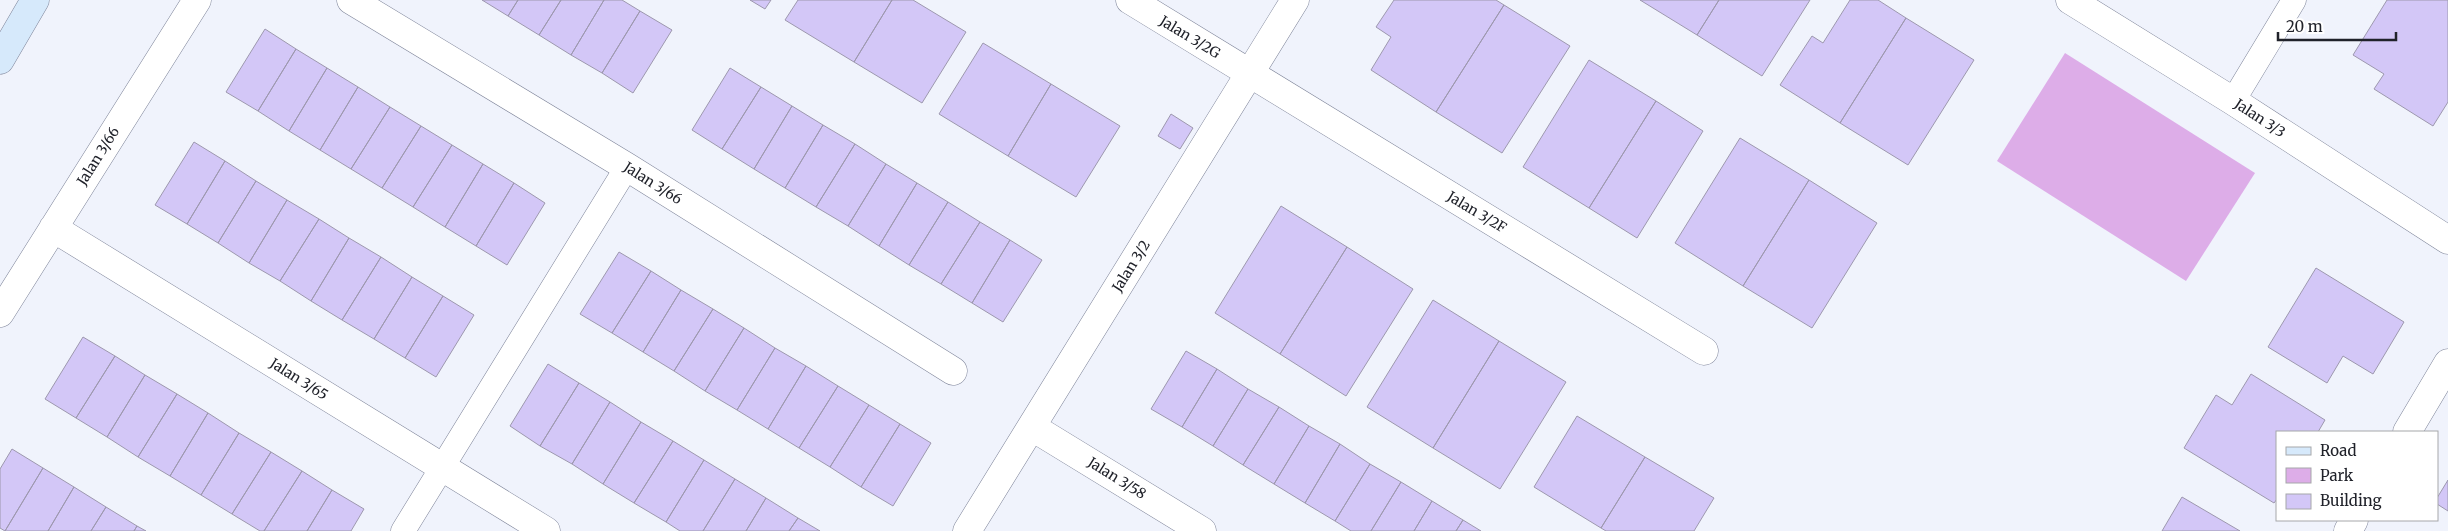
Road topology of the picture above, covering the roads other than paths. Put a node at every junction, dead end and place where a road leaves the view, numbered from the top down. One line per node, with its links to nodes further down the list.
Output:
1 (35, 0): 8 (street)
2 (197, 0): 12 (street, Jalan 3/66)
3 (350, 0): 11 (street, Jalan 3/66)
4 (1130, 0): 9 (street, Jalan 3/2G)
5 (1295, 0): 9 (street, Jalan 3/2)
6 (2070, 0): 10 (street, Jalan 3/3)
7 (2294, 0): 10 (lane)
8 (0, 60)
9 (1250, 73): 15 (street, Jalan 3/2F); 18 (street, Jalan 3/2)
10 (2233, 101): 13 (street, Jalan 3/3)
11 (627, 167): 17 (street, Jalan 3/66); 20 (lane)
12 (53, 228): 14 (street, Jalan 3/66); 20 (street, Jalan 3/65)
13 (2448, 240)
14 (0, 313)
15 (1704, 350)
16 (2448, 363): 19 (street)
17 (953, 371)
18 (1032, 426): 23 (street, Jalan 3/2); 24 (street, Jalan 3/58)
19 (2407, 431)
20 (442, 467): 21 (lane); 22 (street, Jalan 3/65)
21 (402, 531)
22 (546, 531)
23 (967, 531)
24 (1202, 531)

